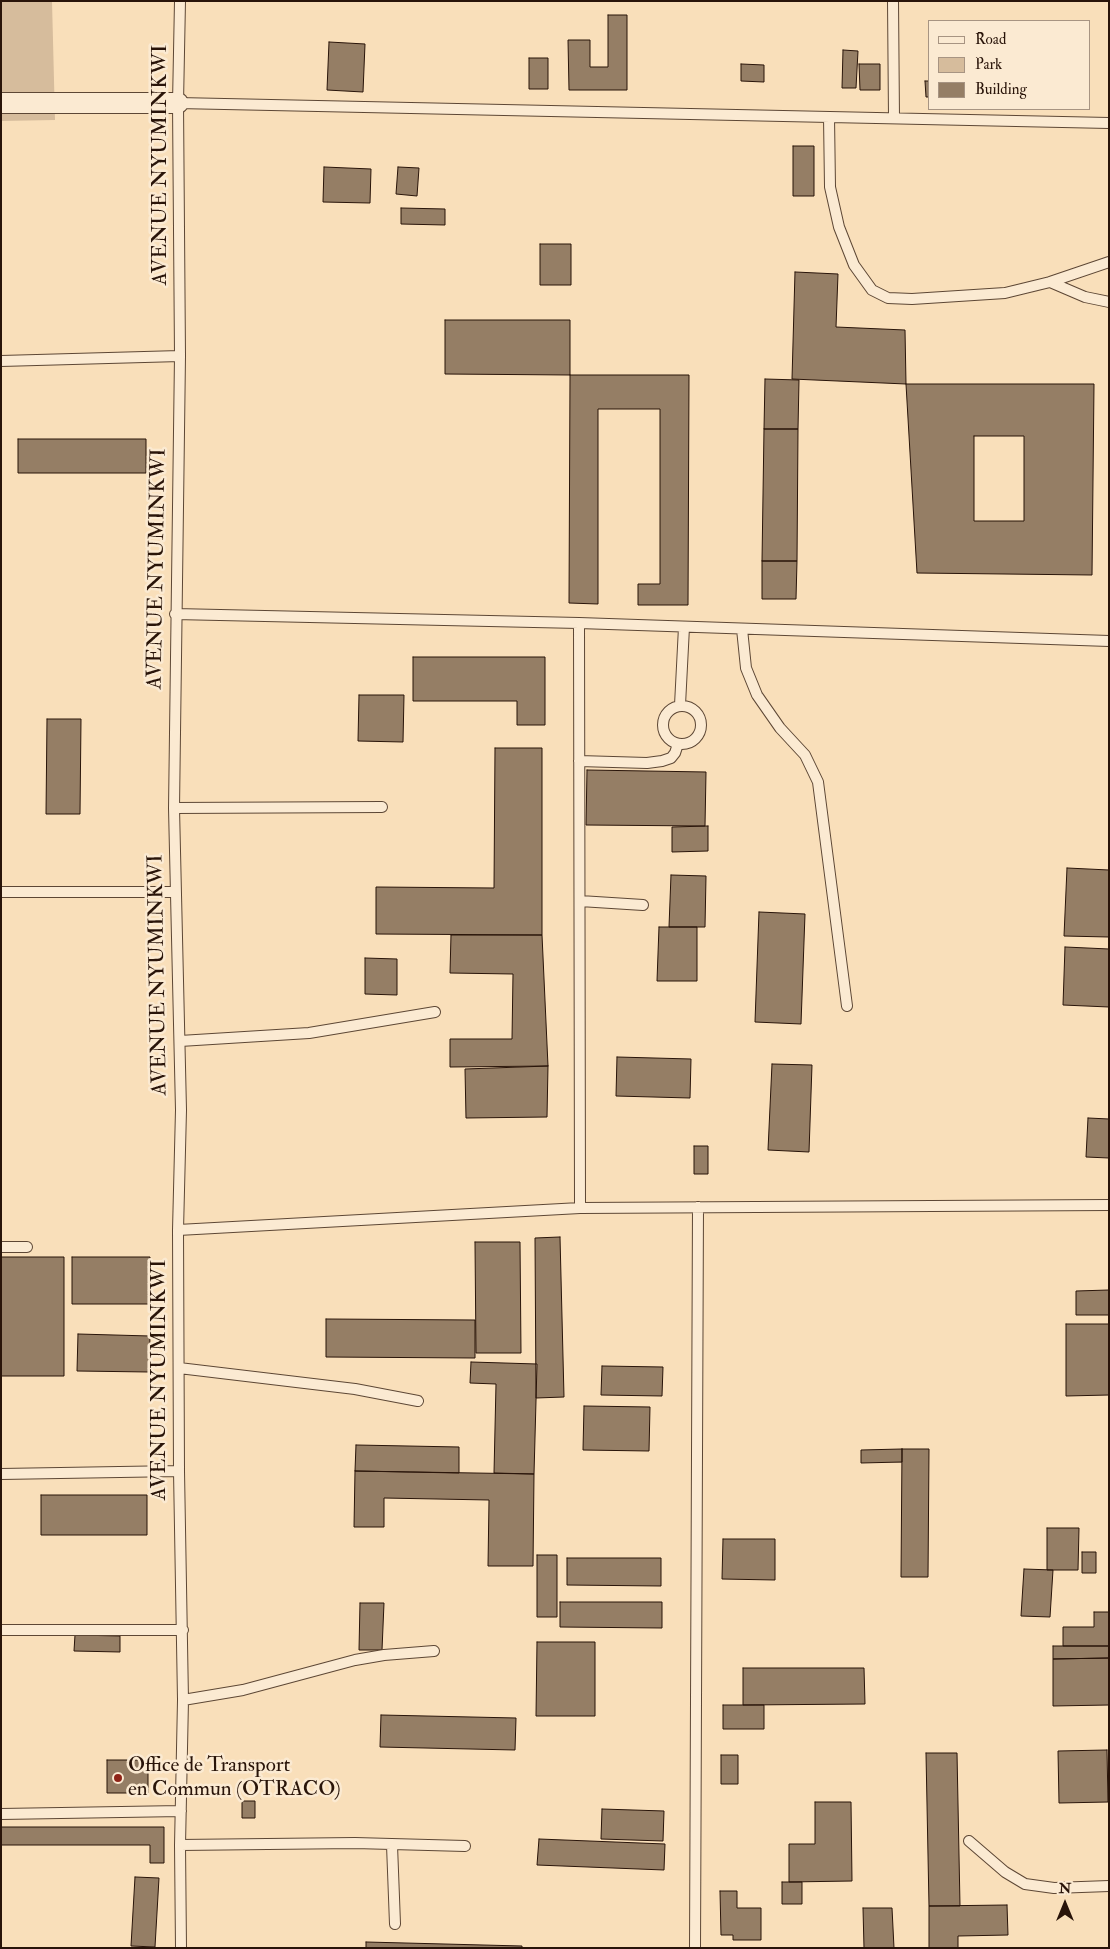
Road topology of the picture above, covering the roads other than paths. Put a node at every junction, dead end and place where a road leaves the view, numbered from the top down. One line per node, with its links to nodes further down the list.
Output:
1 (180, 1): 4 (lane, AVENUE NYUMINKWI)
2 (893, 1): 6 (lane)
3 (1, 103): 4 (street)
4 (178, 103): 5 (lane); 11 (lane, AVENUE NYUMINKWI)
5 (830, 117): 6 (lane); 9 (lane)
6 (894, 118): 7 (lane)
7 (1109, 123)
8 (1109, 262): 9 (lane)
9 (1050, 282): 10 (lane)
10 (1109, 302)
11 (180, 356): 12 (lane); 13 (lane, AVENUE NYUMINKWI)
12 (1, 360)
13 (176, 614): 14 (lane); 22 (lane, AVENUE NYUMINKWI)
14 (578, 623): 15 (lane); 20 (lane)
15 (684, 627): 16 (lane); 18 (lane)
16 (742, 629): 17 (lane); 27 (lane)
17 (1109, 641)
18 (680, 705): 19 (lane); 19 (lane)
19 (678, 744): 20 (lane)
20 (579, 762): 25 (lane)
21 (382, 807): 22 (lane)
22 (174, 808): 24 (lane, AVENUE NYUMINKWI)
23 (1, 892): 24 (lane)
24 (175, 892): 29 (lane, AVENUE NYUMINKWI)
25 (580, 901): 26 (lane); 32 (lane)
26 (643, 905)
27 (847, 1006)
28 (435, 1012): 29 (lane)
29 (180, 1041): 33 (lane, AVENUE NYUMINKWI)
30 (1109, 1205): 31 (lane)
31 (698, 1207): 32 (lane); 53 (lane)
32 (580, 1208): 33 (lane)
33 (178, 1230): 36 (lane, AVENUE NYUMINKWI)
34 (27, 1247): 35 (lane)
35 (1, 1248)
36 (179, 1368): 37 (lane); 38 (lane, AVENUE NYUMINKWI)
37 (418, 1401)
38 (179, 1471): 39 (lane); 41 (lane, AVENUE NYUMINKWI)
39 (1, 1474)
40 (1, 1630): 41 (lane)
41 (183, 1630): 43 (lane, AVENUE NYUMINKWI)
42 (434, 1651): 43 (lane)
43 (183, 1700): 44 (lane, AVENUE NYUMINKWI)
44 (181, 1811): 45 (lane); 47 (lane, AVENUE NYUMINKWI)
45 (1, 1814)
46 (969, 1841): 50 (lane)
47 (180, 1845): 48 (lane); 52 (lane, AVENUE NYUMINKWI)
48 (392, 1845): 49 (lane); 51 (lane)
49 (465, 1846)
50 (1109, 1886)
51 (395, 1924)
52 (181, 1948)
53 (695, 1948)

